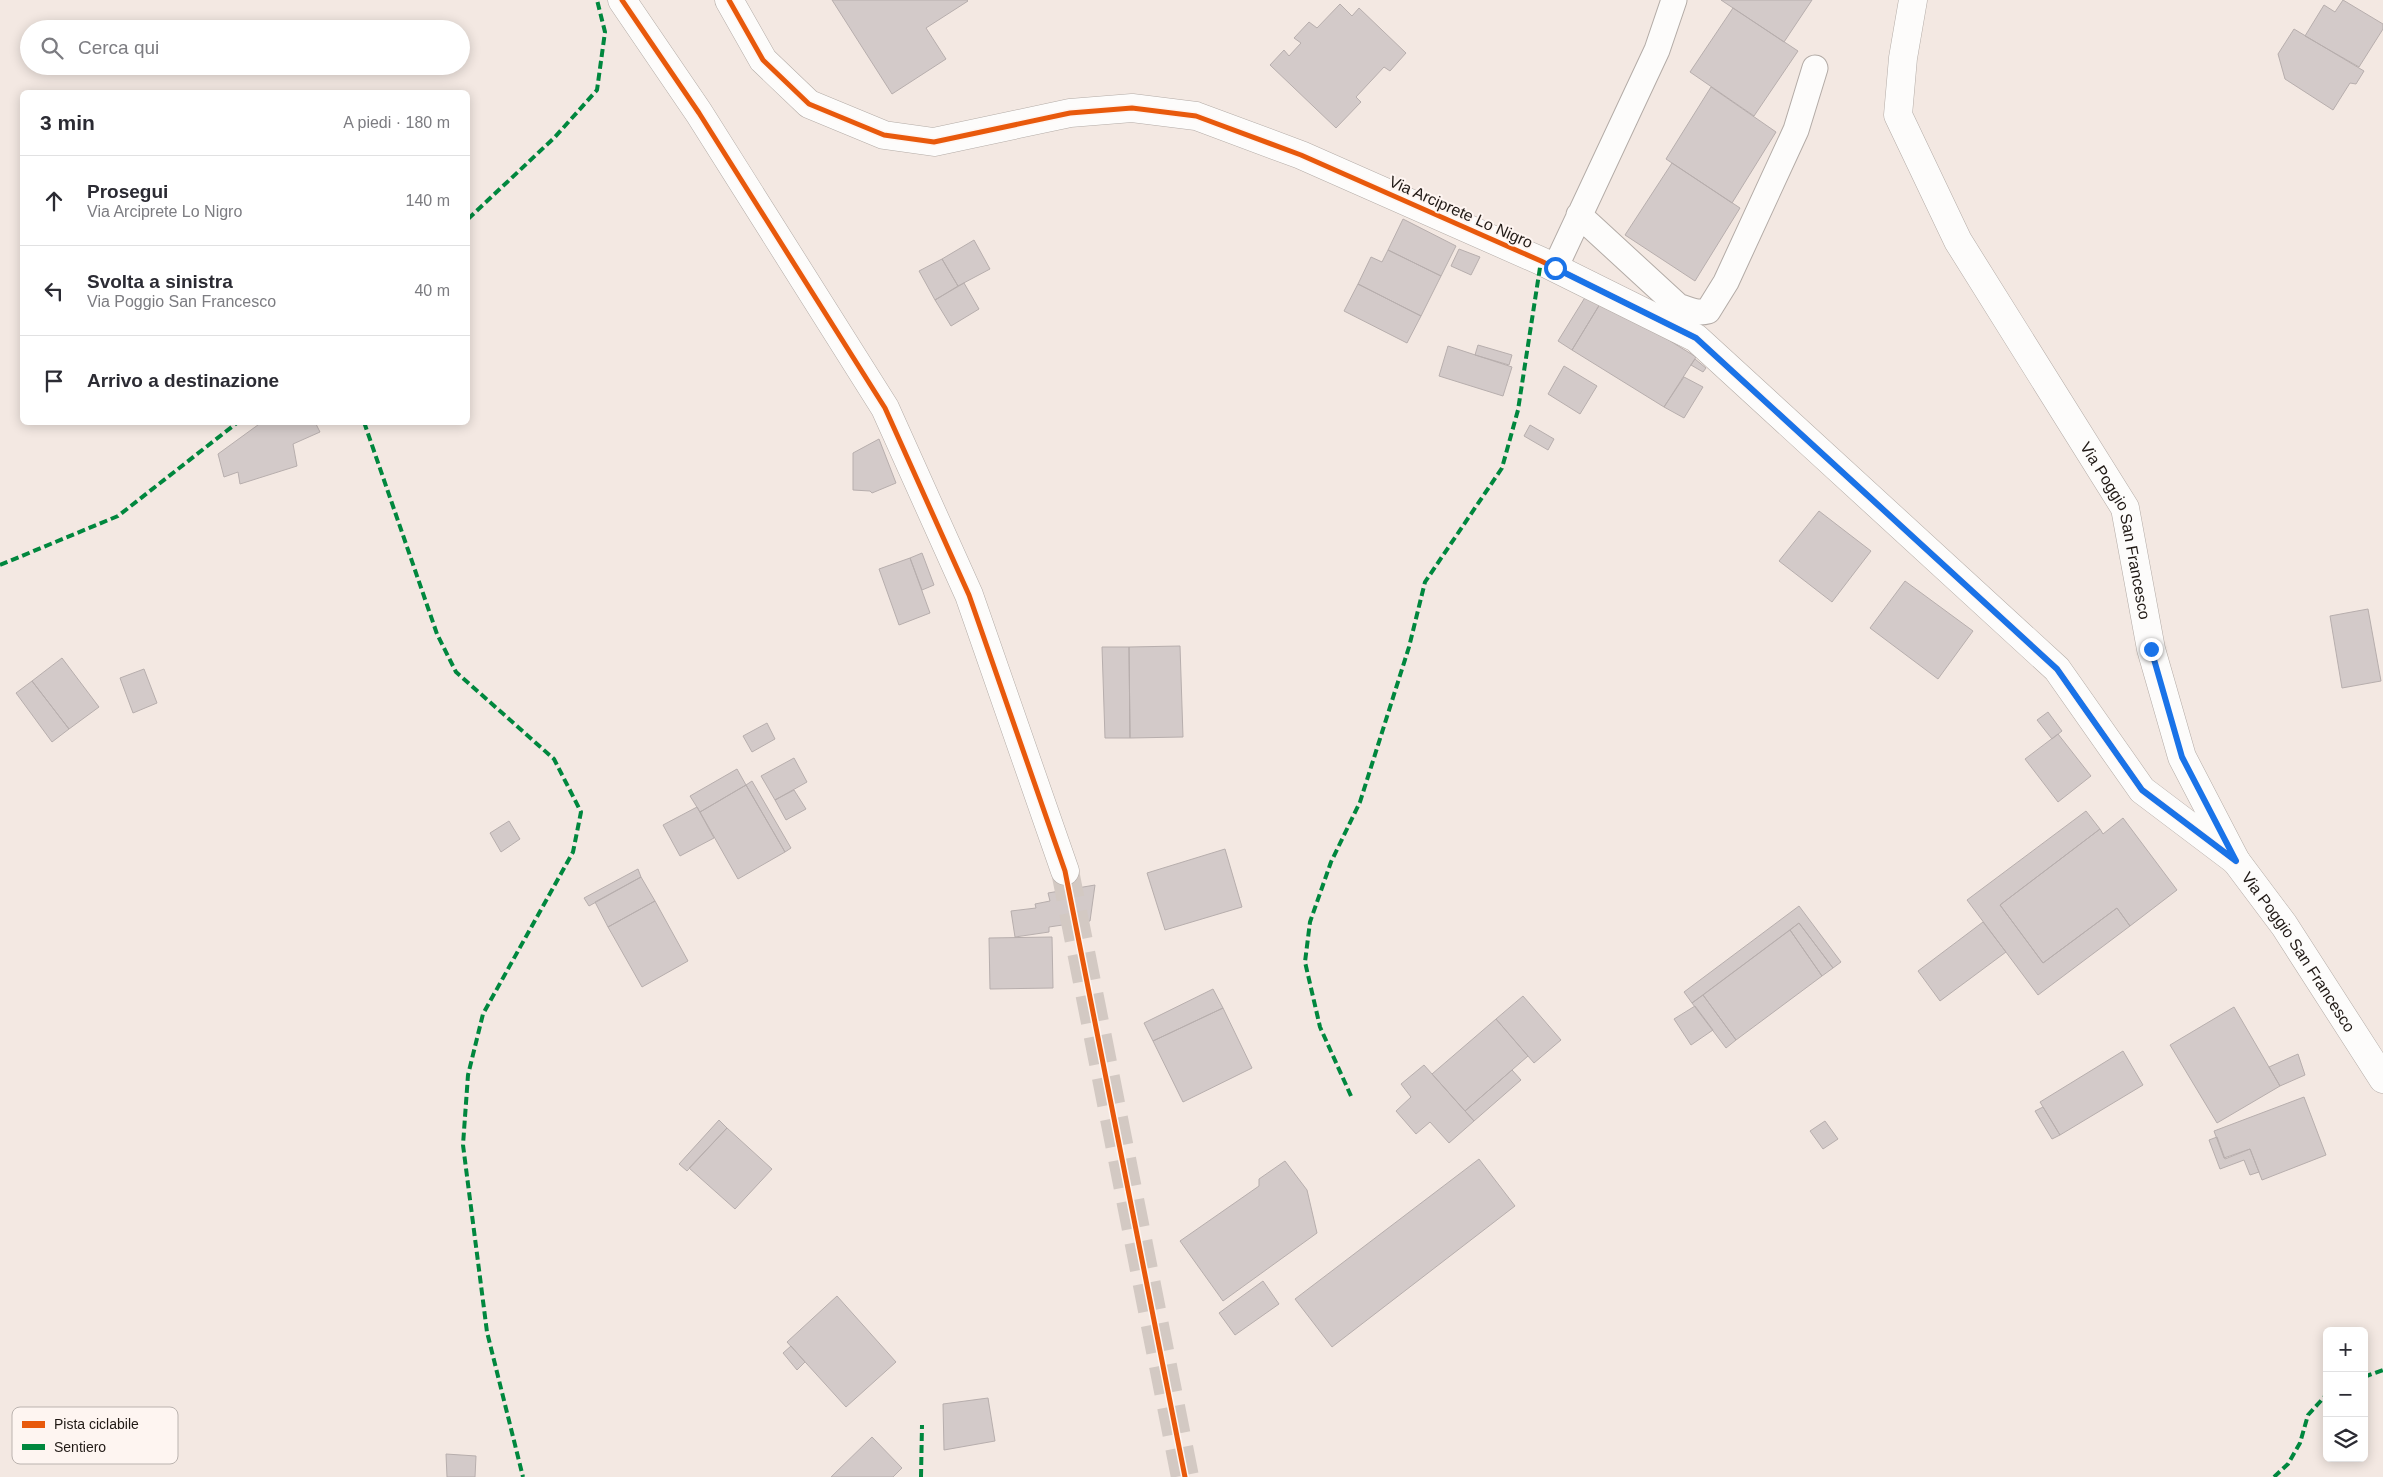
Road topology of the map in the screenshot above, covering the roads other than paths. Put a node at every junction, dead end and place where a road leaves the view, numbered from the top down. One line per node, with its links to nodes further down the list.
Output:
1 (622, 0): 9 (street)
2 (729, 0): 7 (street, Via Arciprete Lo Nigro)
3 (1674, 0): 6 (lane)
4 (1913, 0): 8 (street, Via Poggio San Francesco)
5 (1815, 68): 6 (lane)
6 (1579, 215): 7 (lane)
7 (1555, 268): 8 (street, Via Arciprete Lo Nigro)
8 (2236, 861): 10 (street, Via Poggio San Francesco)
9 (1065, 871)
10 (2383, 1079)

